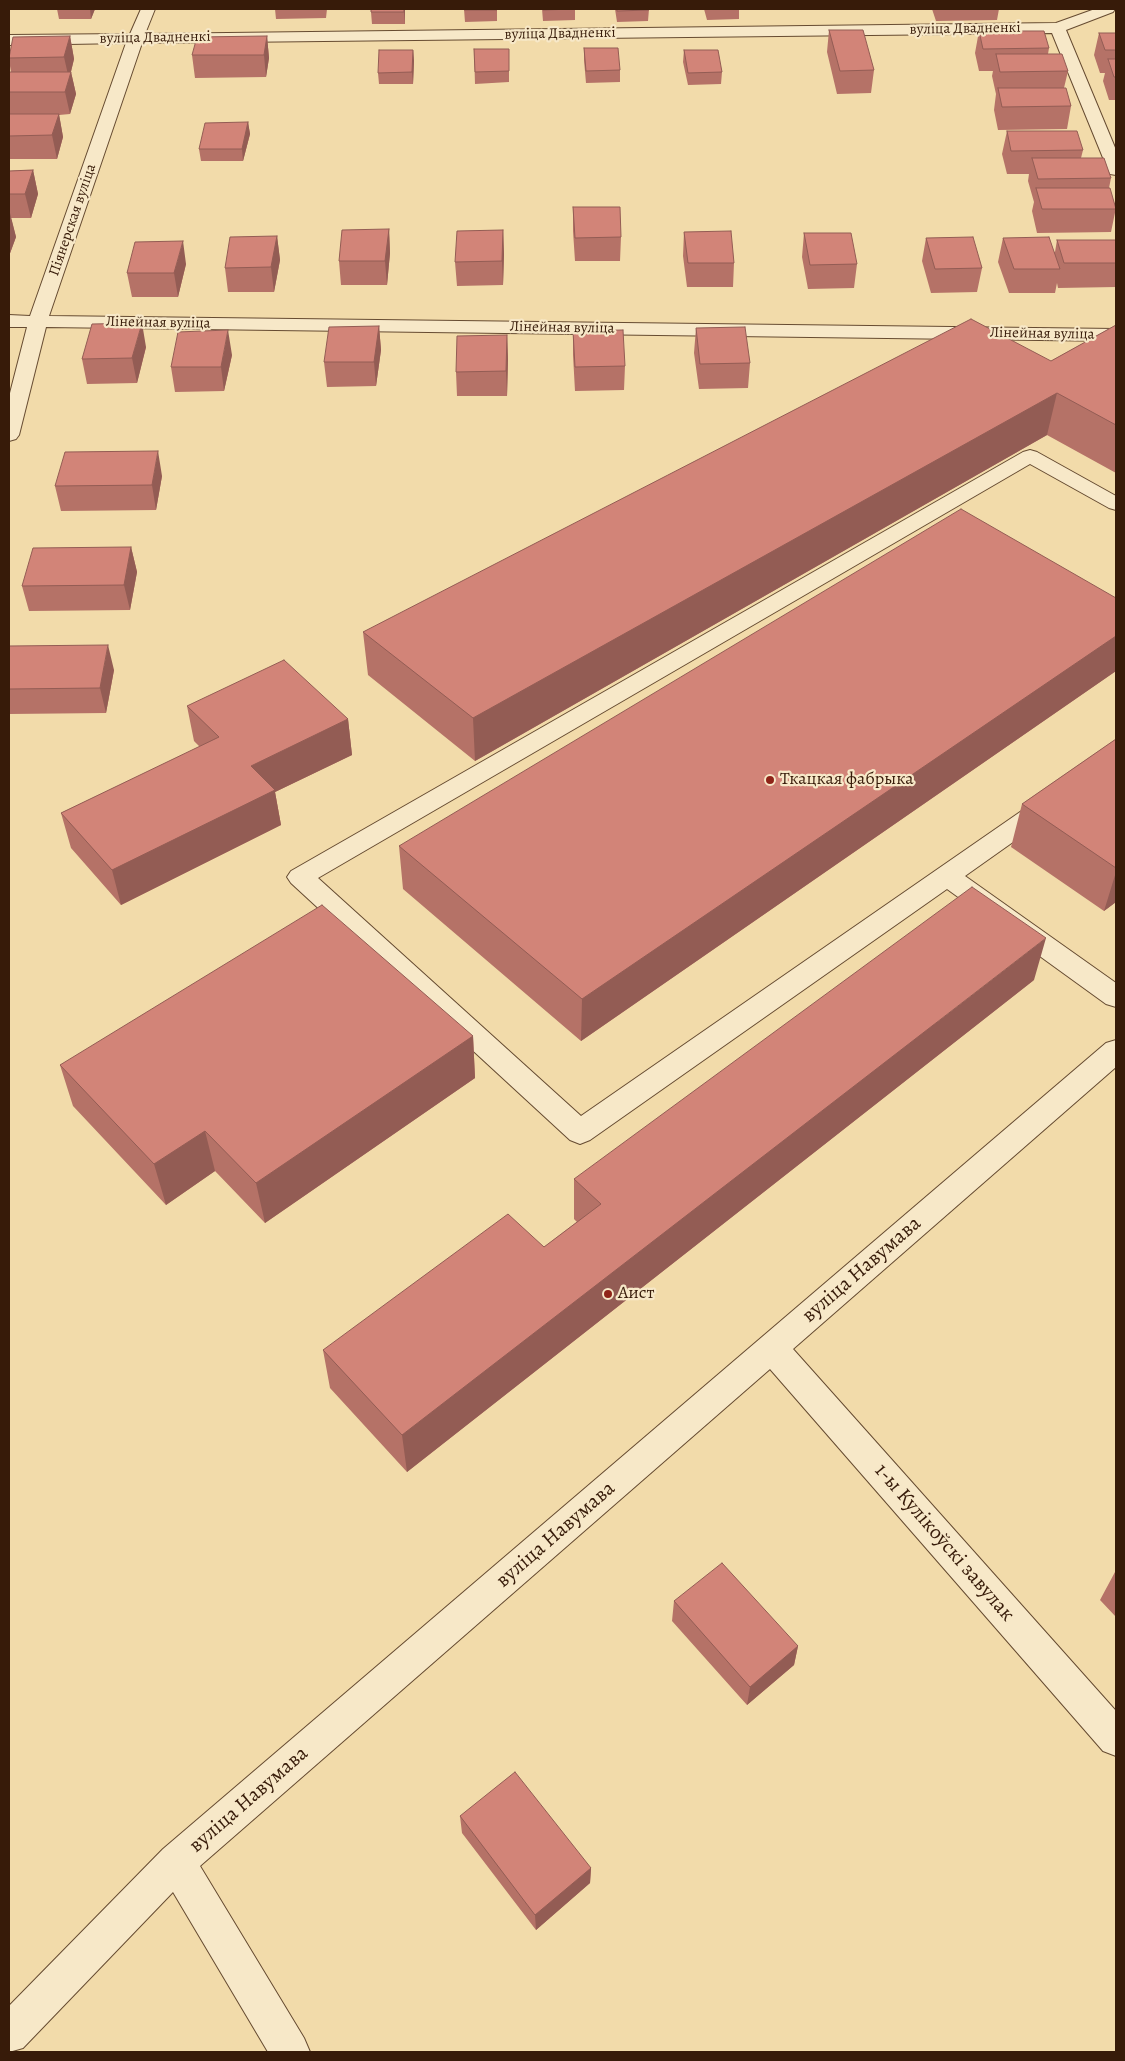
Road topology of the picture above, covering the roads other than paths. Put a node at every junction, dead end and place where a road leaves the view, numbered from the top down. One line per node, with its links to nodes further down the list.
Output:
1 (148, 9): 4 (street, Піянерская вуліца)
2 (1108, 9): 3 (street, вуліца Двадненкі)
3 (1058, 28): 4 (street, вуліца Двадненкі); 6 (street)
4 (136, 38): 5 (street, вуліца Двадненкі); 8 (street, Піянерская вуліца)
5 (9, 40)
6 (1116, 170)
7 (9, 321): 8 (street, Лінейная вуліца)
8 (38, 321): 9 (street, Лінейная вуліца); 10 (street, Піянерская вуліца)
9 (1116, 334)
10 (9, 435)
11 (1116, 504): 13 (street)
12 (1060, 797): 13 (street)
13 (947, 876): 14 (street)
14 (1116, 997)
15 (1116, 1051): 16 (street, вуліца Навумава)
16 (772, 1348): 17 (street, 1-ы Кулікоўскі завулак); 18 (street, вуліца Навумава)
17 (1116, 1738)
18 (176, 1862): 19 (street, вуліца Навумава); 20 (street)
19 (9, 2034)
20 (290, 2052)

